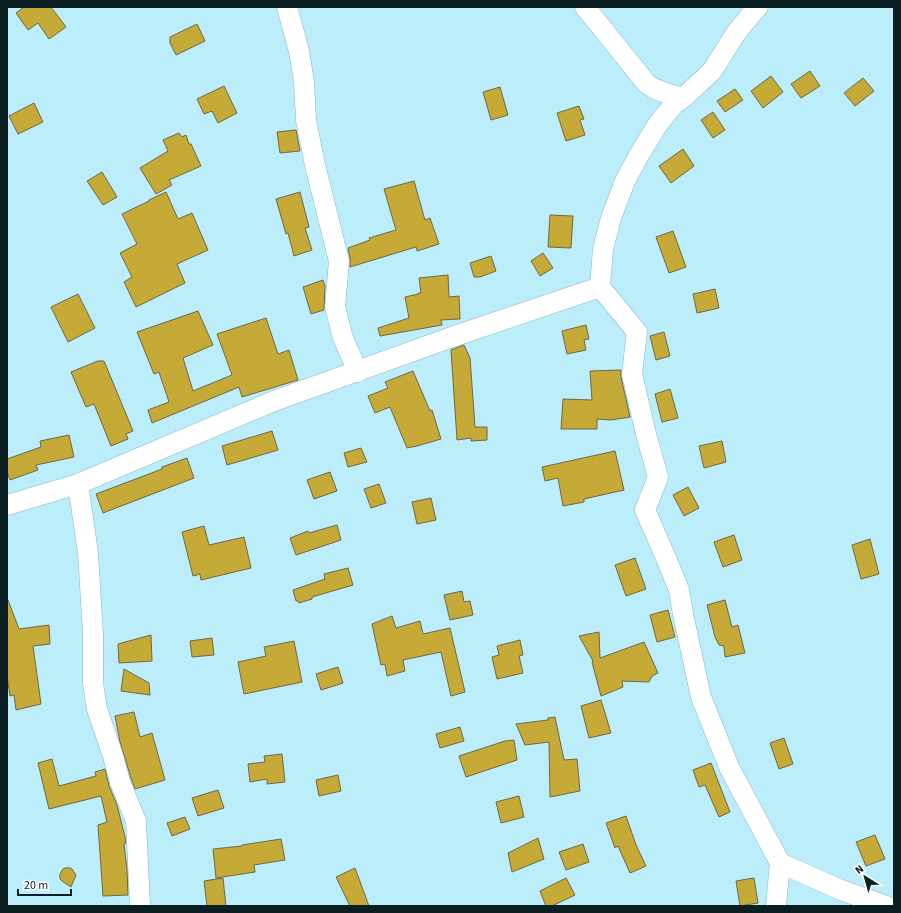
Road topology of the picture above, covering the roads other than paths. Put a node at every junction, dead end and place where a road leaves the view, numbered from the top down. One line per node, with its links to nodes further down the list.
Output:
1 (287, 7): 6 (street)
2 (585, 7): 4 (street)
3 (758, 7): 4 (street)
4 (683, 98): 5 (street)
5 (600, 287): 6 (street); 9 (street)
6 (358, 372): 7 (street)
7 (78, 484): 8 (street); 10 (street)
8 (7, 505)
9 (780, 863): 11 (street); 12 (street)
10 (140, 906)
11 (776, 906)
12 (886, 906)

